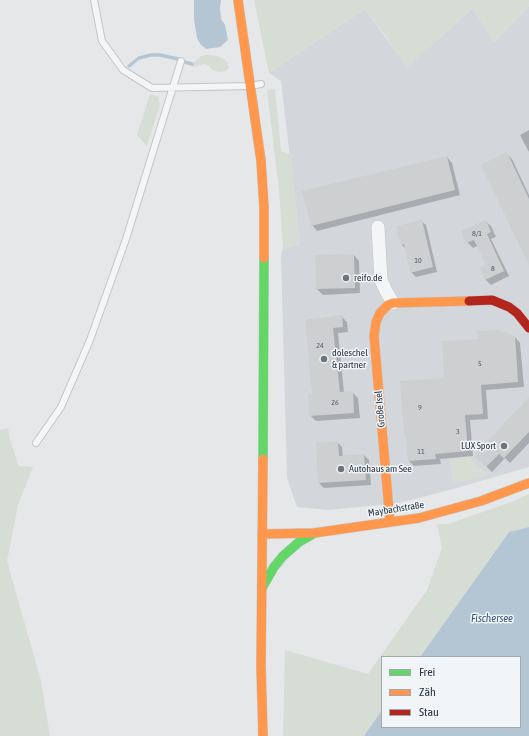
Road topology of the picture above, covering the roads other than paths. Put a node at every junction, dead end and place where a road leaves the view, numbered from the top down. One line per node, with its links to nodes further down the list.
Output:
1 (94, 0): 6 (lane)
2 (238, 0): 5 (street)
3 (181, 61): 6 (lane)
4 (261, 84): 5 (lane)
5 (250, 86): 6 (lane); 14 (street)
6 (173, 88): 10 (lane)
7 (378, 227): 8 (street)
8 (393, 303): 9 (street); 12 (street, Große Isel)
9 (529, 328)
10 (36, 443)
11 (529, 483): 12 (street, Maybachstraße)
12 (390, 522): 13 (street, Maybachstraße)
13 (314, 533): 14 (street, Maybachstraße); 15 (street)
14 (262, 534): 15 (street)
15 (261, 590): 16 (street)
16 (263, 736)

